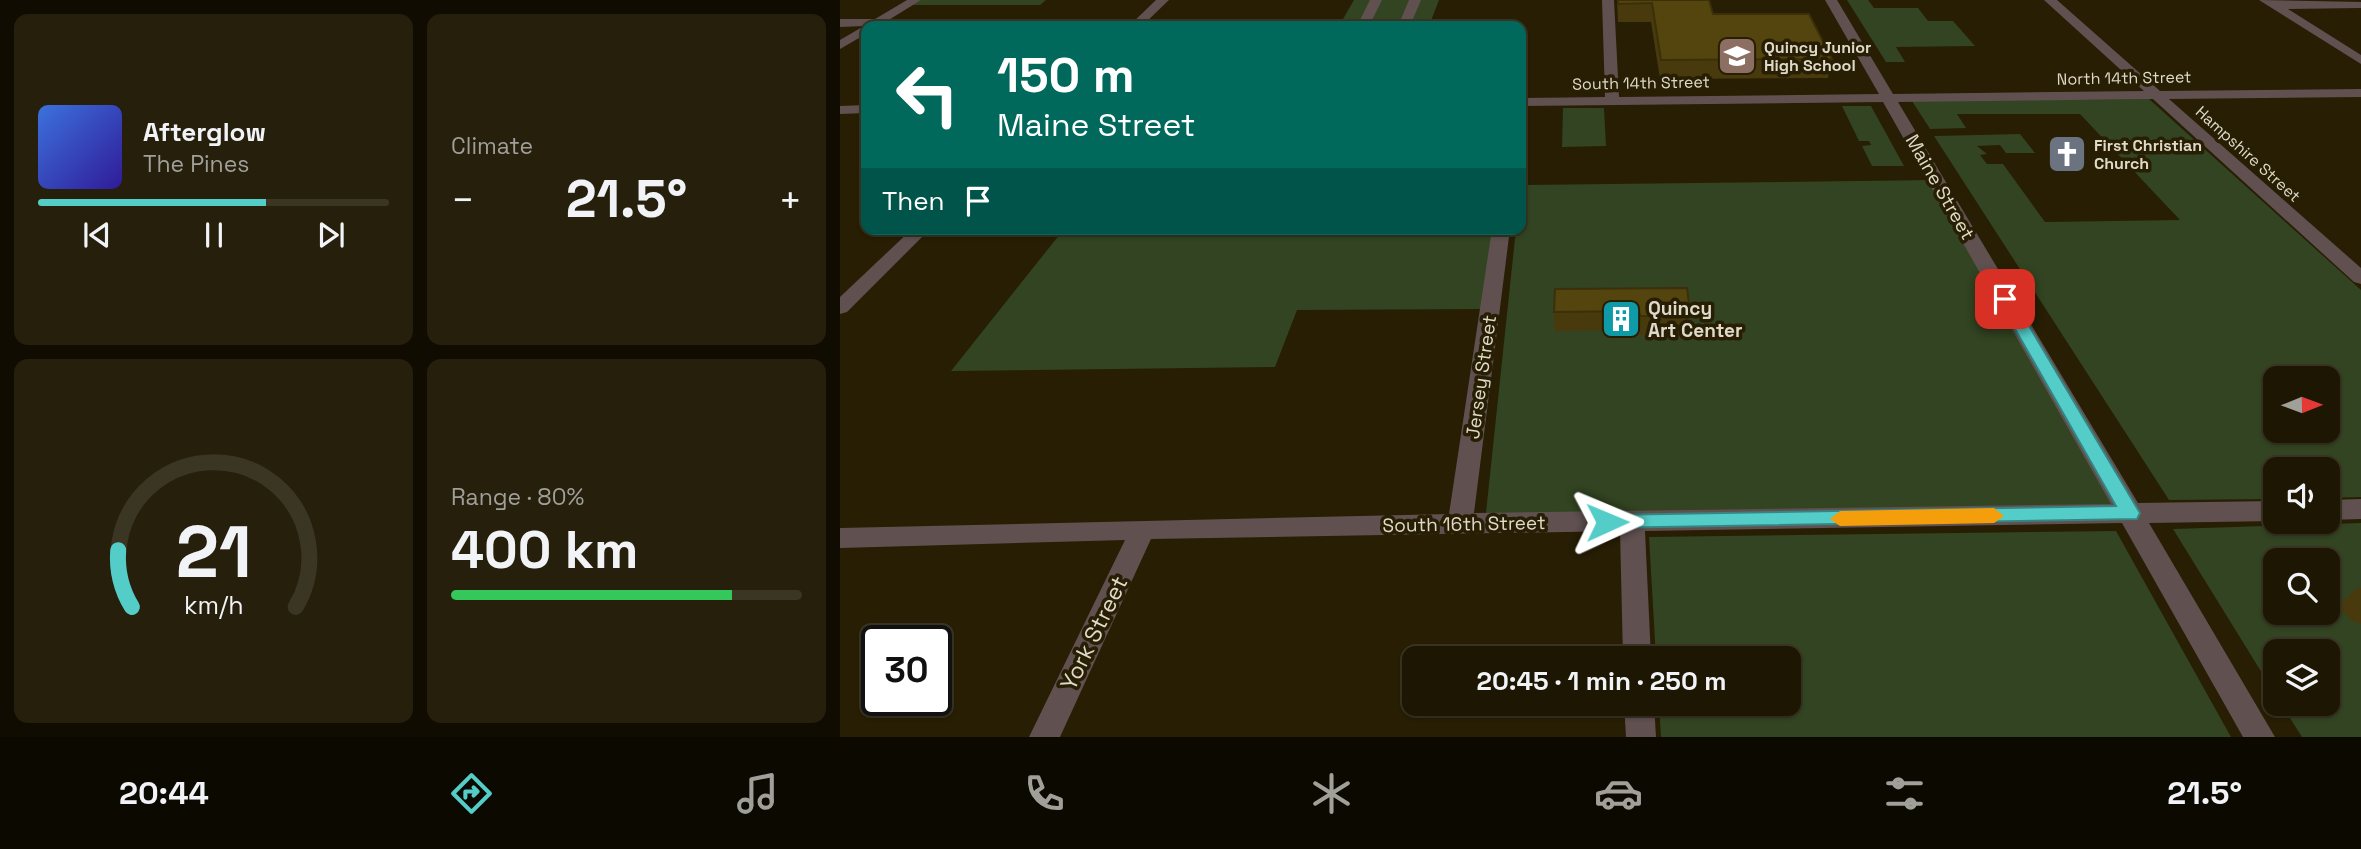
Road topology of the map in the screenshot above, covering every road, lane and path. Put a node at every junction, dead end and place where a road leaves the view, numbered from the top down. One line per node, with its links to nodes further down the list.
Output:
1 (915, 0): 10 (street)
2 (1163, 0): 11 (street)
3 (1376, 0): 12 (street)
4 (1415, 0): 13 (street)
5 (1608, 0): 22 (street)
6 (1831, 0): 21 (street, Maine Street)
7 (2050, 0): 20 (street, Hampshire Street)
8 (2270, 3): 9 (street); 18 (street)
9 (2361, 5)
10 (880, 21)
11 (1140, 21)
12 (1366, 21)
13 (1406, 21)
14 (840, 23): 15 (street)
15 (861, 24)
16 (861, 32): 17 (street)
17 (840, 45)
18 (2361, 60)
19 (2361, 93): 20 (street, North 14th Street)
20 (2155, 95): 21 (street, North 14th Street); 28 (street, Hampshire Street)
21 (1888, 98): 22 (street, South 14th Street); 33 (street, Maine Street)
22 (1612, 101): 23 (street, South 14th Street)
23 (1526, 102)
24 (861, 109): 25 (street)
25 (840, 110)
26 (916, 235): 29 (street)
27 (1501, 235): 35 (street, Jersey Street)
28 (2361, 278)
29 (840, 308)
30 (2361, 509): 31 (street)
31 (2340, 510)
32 (2263, 511): 33 (street, South 16th Street)
33 (2130, 513): 34 (street, South 16th Street); 42 (street, Maine Street)
34 (1632, 522): 35 (street, South 16th Street); 38 (street)
35 (1460, 524): 36 (street, South 16th Street)
36 (1143, 529): 37 (street, South 16th Street); 40 (street, York Street)
37 (840, 538)
38 (1637, 646)
39 (1640, 716): 41 (street)
40 (1044, 737)
41 (1641, 737)
42 (2260, 737)

